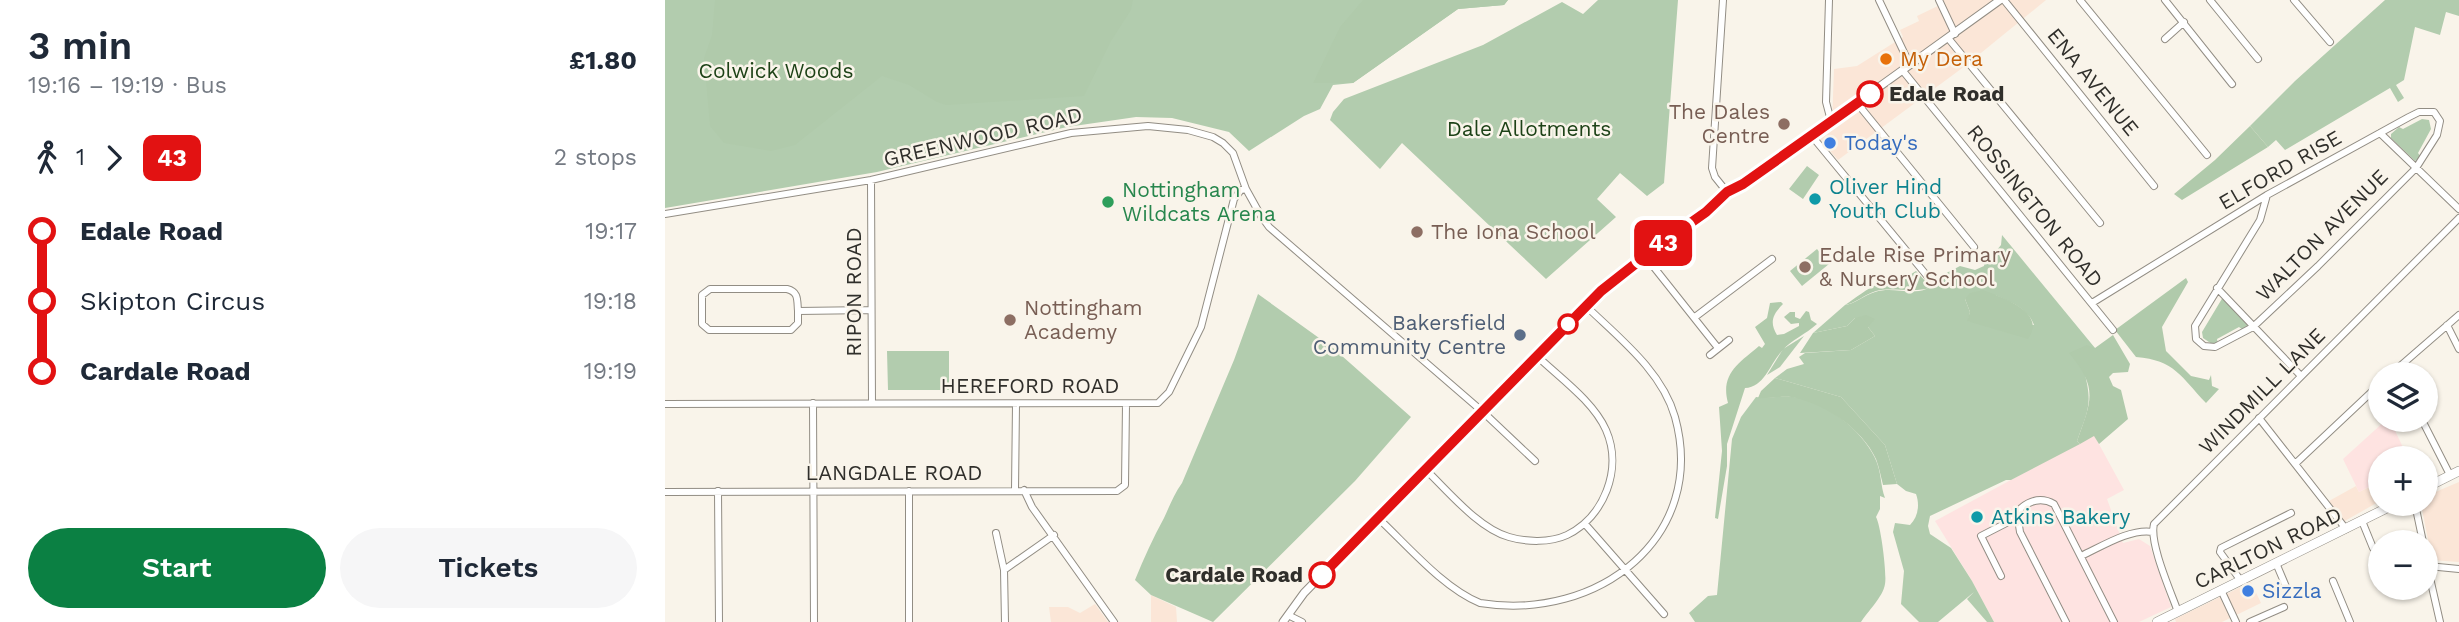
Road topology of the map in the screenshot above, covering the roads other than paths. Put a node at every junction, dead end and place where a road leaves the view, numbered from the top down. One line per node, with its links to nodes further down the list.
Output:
1 (1723, 0): 26 (street)
2 (1829, 0): 18 (street)
3 (1879, 0): 15 (street, ROSSINGTON ROAD)
4 (1939, 0): 11 (street)
5 (2000, 0): 11 (street); 24 (street, ENA AVENUE)
6 (2080, 0): 21 (street)
7 (2165, 0): 10 (street)
8 (2210, 0): 14 (street)
9 (2294, 0): 13 (street)
10 (2184, 22): 12 (street); 16 (street)
11 (1951, 36): 15 (street); 31 (street)
12 (2165, 39)
13 (2330, 42)
14 (2258, 59)
15 (1906, 68): 17 (street); 37 (street, ROSSINGTON ROAD)
16 (2232, 84)
17 (1857, 103): 18 (street); 32 (street)
18 (1831, 121): 20 (street)
19 (2380, 133): 22 (street); 22 (street, ELFORD RISE); 27 (street, ELFORD RISE)
20 (1811, 135): 26 (street); 35 (street)
21 (2207, 155)
22 (2416, 168): 28 (street); 44 (street, WALTON AVENUE)
23 (871, 180): 25 (street, GREENWOOD ROAD); 29 (street, GREENWOOD ROAD); 39 (street, RIPON ROAD)
24 (2154, 186)
25 (1246, 189): 58 (street, HEREFORD ROAD); 59 (street, GREENWOOD ROAD)
26 (1727, 192): 33 (street)
27 (2267, 195): 36 (street); 37 (street, ELFORD RISE)
28 (2459, 209)
29 (665, 214)
30 (2459, 218): 52 (street, WINDMILL LANE)
31 (2100, 223)
32 (1974, 247)
33 (1645, 256): 38 (street); 42 (street)
34 (1772, 258): 42 (street)
35 (1928, 277)
36 (2217, 288): 44 (street); 44 (street, WALTON AVENUE)
37 (2092, 303): 45 (street, ROSSINGTON ROAD)
38 (1586, 306): 50 (street); 89 (street)
39 (871, 310): 40 (street); 55 (street, RIPON ROAD)
40 (798, 311): 40 (street)
41 (2459, 315): 43 (street)
42 (1695, 317): 47 (street)
43 (2447, 325): 48 (street); 51 (street)
44 (2253, 327): 52 (street)
45 (2113, 330)
46 (1729, 340): 47 (street)
47 (1718, 348): 49 (street)
48 (2459, 349)
49 (1710, 355)
50 (1537, 356): 59 (street); 78 (street)
51 (2407, 362)
52 (2301, 376): 60 (street, WINDMILL LANE)
53 (2368, 395): 63 (street)
54 (813, 403): 55 (street, HEREFORD ROAD); 56 (street, HEREFORD ROAD); 70 (street)
55 (871, 403): 57 (street, HEREFORD ROAD)
56 (665, 404)
57 (1016, 404): 58 (street, HEREFORD ROAD); 67 (street)
58 (1126, 404): 68 (street, LANGDALE ROAD)
59 (1483, 412): 62 (street, GREENWOOD ROAD); 64 (street)
60 (2259, 418): 63 (street); 80 (street, WINDMILL LANE)
61 (2429, 432): 65 (street)
62 (1535, 461)
63 (2295, 464): 79 (street)
64 (1426, 470): 76 (street); 78 (street)
65 (2455, 473): 66 (main road)
66 (2438, 482)
67 (1015, 490): 68 (street, LANGDALE ROAD); 71 (street, LANGDALE ROAD)
68 (1024, 490): 82 (street)
69 (718, 491): 70 (street, LANGDALE ROAD); 72 (street, LANGDALE ROAD); 104 (street)
70 (813, 491): 71 (street, LANGDALE ROAD); 105 (street)
71 (909, 491): 106 (street)
72 (665, 492)
73 (2291, 513): 92 (street)
74 (2372, 516): 77 (main road, CARLTON ROAD)
75 (2018, 517): 84 (street); 90 (street); 111 (street)
76 (1378, 518): 100 (street); 103 (street)
77 (2362, 521): 79 (main road, CARLTON ROAD); 83 (street)
78 (1585, 524): 89 (street)
79 (2346, 529): 85 (main road, CARLTON ROAD)
80 (2153, 532): 84 (street); 101 (street)
81 (996, 533): 88 (street)
82 (1053, 535): 88 (street); 108 (street)
83 (2368, 536)
84 (2081, 556): 112 (street)
85 (2276, 563): 92 (main road, CARLTON ROAD); 94 (street)
86 (2438, 567): 87 (street)
87 (2459, 569)
88 (1005, 570): 107 (street)
89 (1631, 575): 91 (street); 102 (street)
90 (2001, 576)
91 (1623, 581)
92 (2241, 581): 96 (main road, CARLTON ROAD)
93 (2333, 581): 95 (street)
94 (2287, 589)
95 (2337, 589): 97 (street); 116 (street)
96 (2221, 590): 101 (main road, CARLTON ROAD); 114 (street)
97 (2328, 593)
98 (2435, 600): 117 (street)
99 (2284, 607): 115 (street)
100 (1532, 612)
101 (2178, 612): 113 (main road, CARLTON ROAD)
102 (1664, 614)
103 (1284, 620): 109 (street); 110 (street)
104 (719, 622)
105 (814, 622)
106 (909, 622)
107 (1005, 622)
108 (1114, 622)
109 (1274, 622)
110 (1302, 622)
111 (2066, 622)
112 (2114, 622)
113 (2157, 622)
114 (2236, 622)
115 (2250, 622)
116 (2350, 622)
117 (2440, 622)

